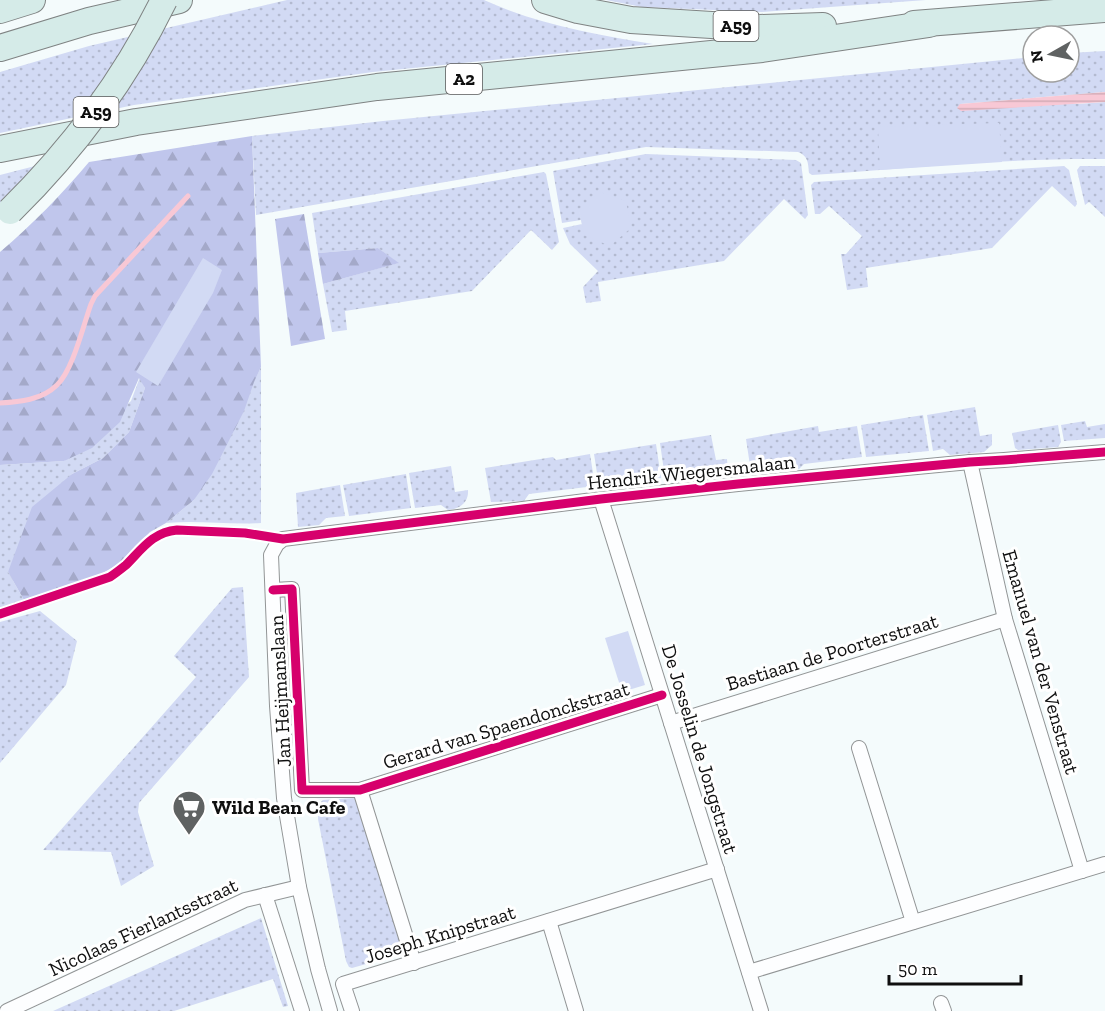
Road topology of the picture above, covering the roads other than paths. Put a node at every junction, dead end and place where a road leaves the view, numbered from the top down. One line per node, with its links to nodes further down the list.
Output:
1 (32, 0): 6 (highway)
2 (164, 0): 10 (highway, A59, bridge)
3 (179, 0): 8 (highway)
4 (545, 0): 7 (highway, A59)
5 (1105, 9): 7 (highway, A2)
6 (0, 10)
7 (929, 24): 9 (highway, A2)
8 (0, 48)
9 (0, 149)
10 (5, 216)
11 (1105, 452): 12 (street, Hendrik Wiegersmalaan)
12 (970, 462): 13 (street, Hendrik Wiegersmalaan); 16 (street, Emanuel van der Venstraat)
13 (601, 499): 14 (street, Hendrik Wiegersmalaan); 17 (street, De Josselin de Jongstraat)
14 (283, 539): 15 (street, Jan Heijmanslaan)
15 (273, 590): 20 (street, Jan Heijmanslaan); 24 (street, Jan Heijmanslaan)
16 (1005, 619): 18 (street, Bastiaan de Poorterstraat); 23 (street, Emanuel van der Venstraat)
17 (662, 695): 18 (street, De Josselin de Jongstraat); 20 (street, Gerard van Spaendonckstraat)
18 (671, 723): 22 (street, De Josselin de Jongstraat)
19 (859, 748): 27 (street)
20 (360, 790): 28 (street)
21 (1105, 864): 23 (street)
22 (717, 869): 26 (street, Joseph Knipstraat); 29 (street, De Josselin de Jongstraat)
23 (1082, 871): 27 (street)
24 (299, 886): 25 (street, Nicolaas Fierlantsstraat); 32 (street, Jan Heijmanslaan)
25 (265, 895): 30 (street, Nicolaas Fierlantsstraat); 31 (street)
26 (549, 921): 28 (street, Joseph Knipstraat); 34 (street)
27 (913, 922): 29 (street)
28 (414, 963): 33 (street, Joseph Knipstraat)
29 (749, 972): 35 (street, De Josselin de Jongstraat)
30 (7, 1011)
31 (302, 1011)
32 (330, 1011)
33 (352, 1011)
34 (576, 1011)
35 (760, 1011)

